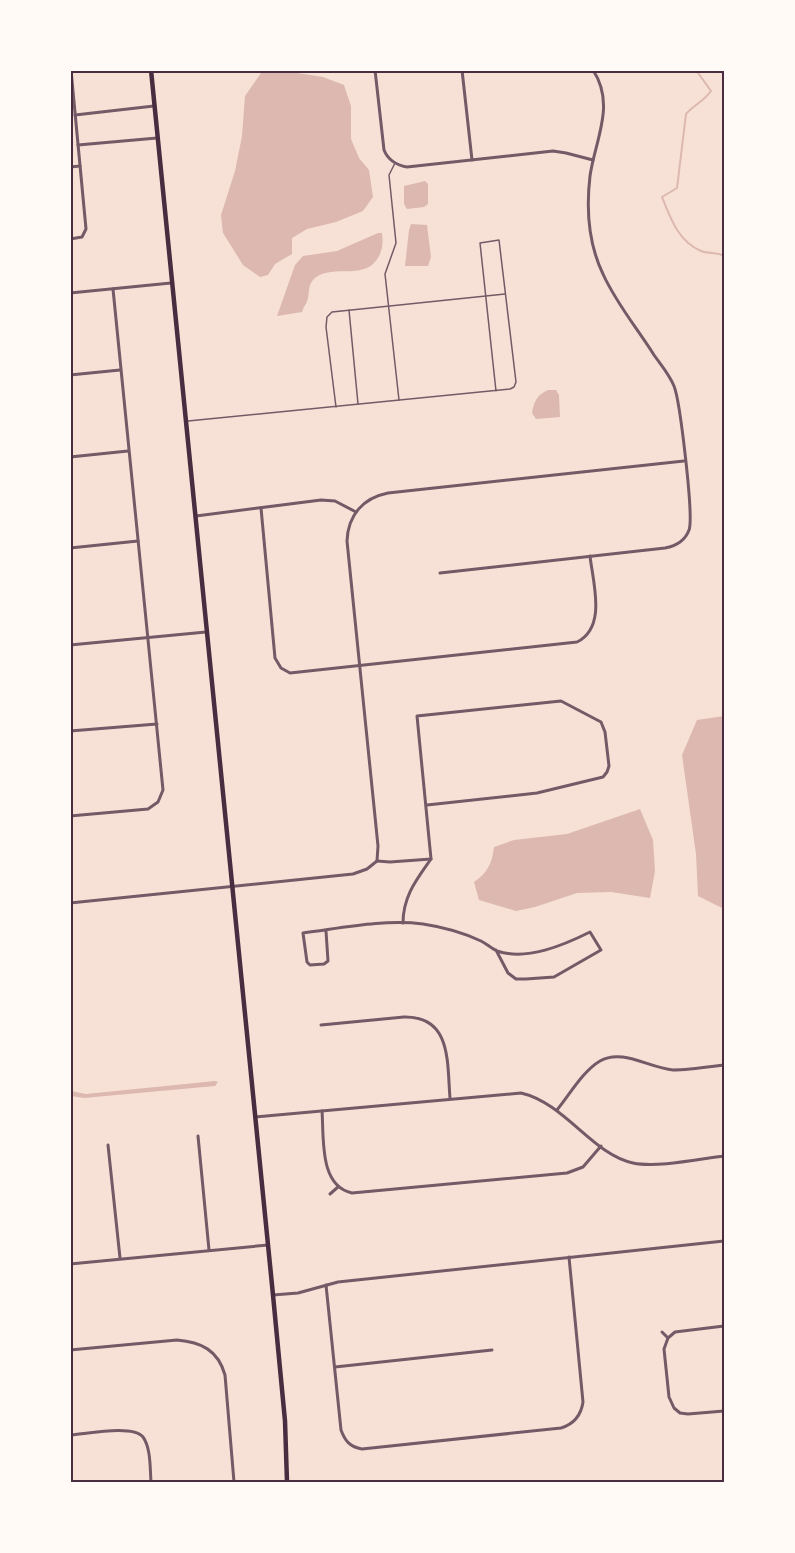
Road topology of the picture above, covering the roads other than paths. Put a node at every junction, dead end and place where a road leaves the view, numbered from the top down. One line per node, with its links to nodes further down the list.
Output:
1 (71, 70): 6 (street)
2 (151, 70): 7 (main road)
3 (375, 70): 13 (street)
4 (462, 70): 11 (street)
5 (593, 70): 12 (street)
6 (72, 93): 8 (street)
7 (154, 106): 8 (street); 9 (main road)
8 (75, 115): 10 (street)
9 (157, 138): 10 (street); 17 (main road)
10 (78, 145): 14 (street)
11 (471, 160): 12 (street); 13 (street)
12 (593, 160): 33 (street)
13 (395, 163): 22 (lane)
14 (80, 166): 15 (street); 16 (street)
15 (70, 167)
16 (70, 239)
17 (171, 283): 18 (street); 30 (main road)
18 (112, 289): 19 (street); 24 (street)
19 (70, 293)
20 (506, 294): 21 (lane); 21 (lane); 26 (lane)
21 (486, 296): 22 (lane); 26 (lane)
22 (389, 305): 23 (lane); 27 (lane)
23 (349, 309): 28 (lane); 29 (lane)
24 (120, 370): 25 (street); 31 (street)
25 (70, 375)
26 (496, 390): 27 (lane)
27 (399, 401): 28 (lane)
28 (358, 405): 29 (lane)
29 (336, 407): 30 (lane)
30 (185, 421): 36 (main road)
31 (129, 451): 32 (street); 37 (street)
32 (70, 457)
33 (685, 461): 35 (street); 39 (street)
34 (261, 508): 35 (street); 36 (street); 44 (street)
35 (356, 512): 44 (street)
36 (195, 517): 41 (main road)
37 (138, 541): 38 (street); 42 (street)
38 (70, 548)
39 (590, 556): 40 (street); 44 (street)
40 (440, 573)
41 (206, 632): 42 (street); 51 (main road)
42 (148, 638): 43 (street); 45 (street)
43 (70, 645)
44 (360, 666): 50 (street)
45 (157, 723): 46 (street); 48 (street)
46 (70, 731)
47 (427, 805): 47 (street); 49 (street)
48 (70, 816)
49 (431, 859): 50 (street); 53 (street)
50 (376, 861): 51 (street)
51 (232, 887): 52 (street); 61 (main road)
52 (70, 903)
53 (403, 923): 54 (street); 55 (street)
54 (326, 930): 54 (street)
55 (496, 950): 55 (street)
56 (321, 1024): 58 (street)
57 (724, 1065): 59 (street)
58 (450, 1098): 59 (street); 60 (street)
59 (557, 1110): 64 (street)
60 (322, 1111): 61 (street); 66 (street)
61 (255, 1117): 69 (main road)
62 (198, 1136): 70 (street)
63 (108, 1144): 72 (street)
64 (601, 1146): 65 (street); 66 (street)
65 (724, 1156)
66 (338, 1187): 67 (street)
67 (330, 1194)
68 (724, 1241): 71 (street)
69 (268, 1245): 70 (street); 75 (main road)
70 (209, 1250): 72 (street)
71 (569, 1257): 74 (street); 81 (street)
72 (120, 1258): 73 (street)
73 (70, 1264)
74 (326, 1285): 75 (street); 81 (street)
75 (273, 1295): 86 (main road)
76 (724, 1326): 78 (street)
77 (662, 1332): 78 (street)
78 (668, 1338): 82 (street)
79 (70, 1350): 85 (street)
80 (492, 1350): 81 (street)
81 (335, 1367)
82 (724, 1411)
83 (70, 1435): 84 (street)
84 (151, 1482)
85 (234, 1482)
86 (287, 1482)

